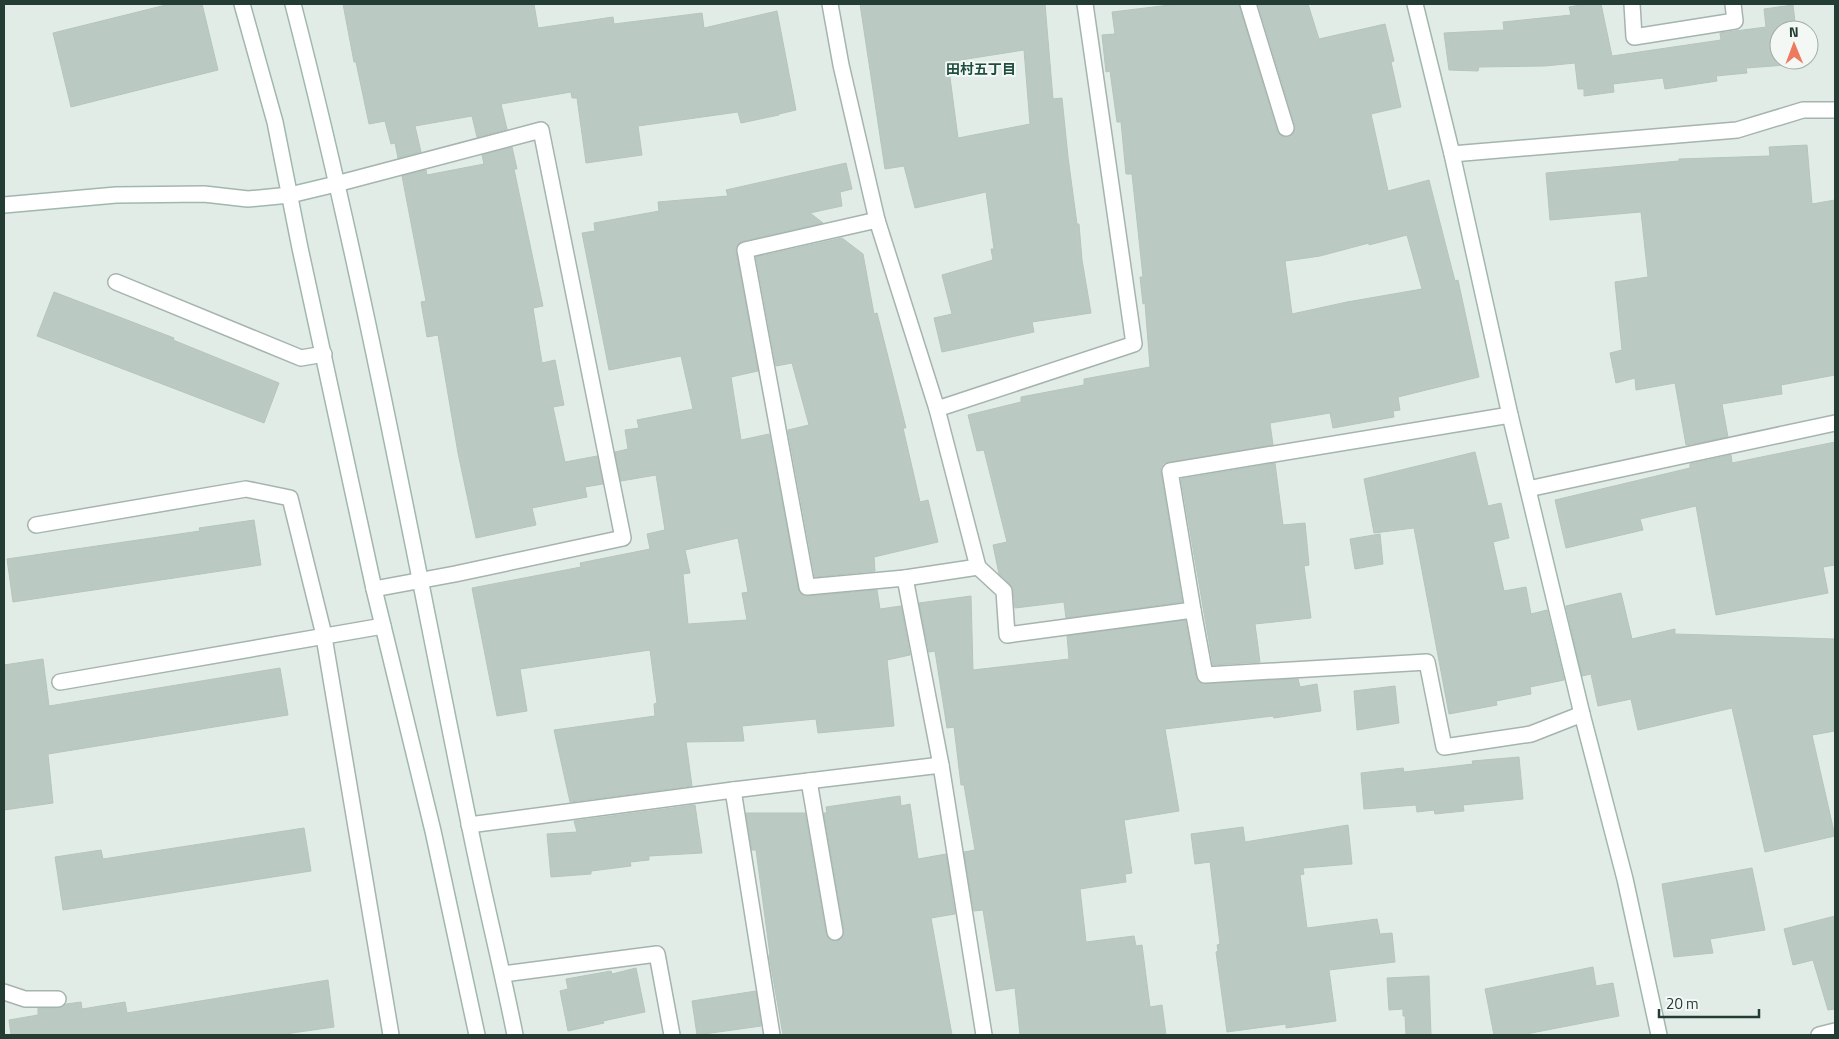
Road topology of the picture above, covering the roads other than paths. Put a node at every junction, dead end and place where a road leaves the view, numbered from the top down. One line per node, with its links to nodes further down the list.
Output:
1 (242, 4): 13 (street)
2 (293, 4): 12 (street)
3 (830, 4): 15 (street)
4 (1085, 4): 18 (street)
5 (1248, 4): 10 (street)
6 (1415, 4): 11 (street)
7 (1632, 4): 8 (street)
8 (1733, 4)
9 (1835, 110): 11 (street)
10 (1286, 128)
11 (1452, 154): 19 (street)
12 (336, 184): 13 (street); 25 (street); 25 (street)
13 (290, 195): 14 (street); 17 (street)
14 (4, 205)
15 (877, 220): 18 (street); 24 (street)
16 (116, 282): 17 (street)
17 (324, 354): 26 (street)
18 (936, 410): 23 (street)
19 (1510, 415): 21 (street); 27 (street)
20 (1835, 423): 21 (street)
21 (1528, 489): 31 (street)
22 (36, 525): 29 (street)
23 (978, 567): 24 (street); 27 (street)
24 (905, 578): 32 (street)
25 (421, 580): 26 (street); 35 (street)
26 (374, 589): 28 (street)
27 (1193, 610): 31 (street)
28 (383, 626): 29 (street); 42 (street)
29 (324, 636): 30 (street); 41 (street)
30 (60, 682)
31 (1582, 714): 47 (street)
32 (941, 765): 33 (street); 46 (street)
33 (809, 781): 34 (street); 36 (street)
34 (733, 790): 35 (street); 45 (street)
35 (469, 825): 37 (street)
36 (835, 932)
37 (503, 974): 43 (street); 44 (street)
38 (4, 992): 39 (street)
39 (58, 999)
40 (1835, 1031): 48 (street)
41 (391, 1035)
42 (477, 1035)
43 (516, 1035)
44 (672, 1035)
45 (772, 1035)
46 (984, 1035)
47 (1660, 1035)
48 (1819, 1035)

